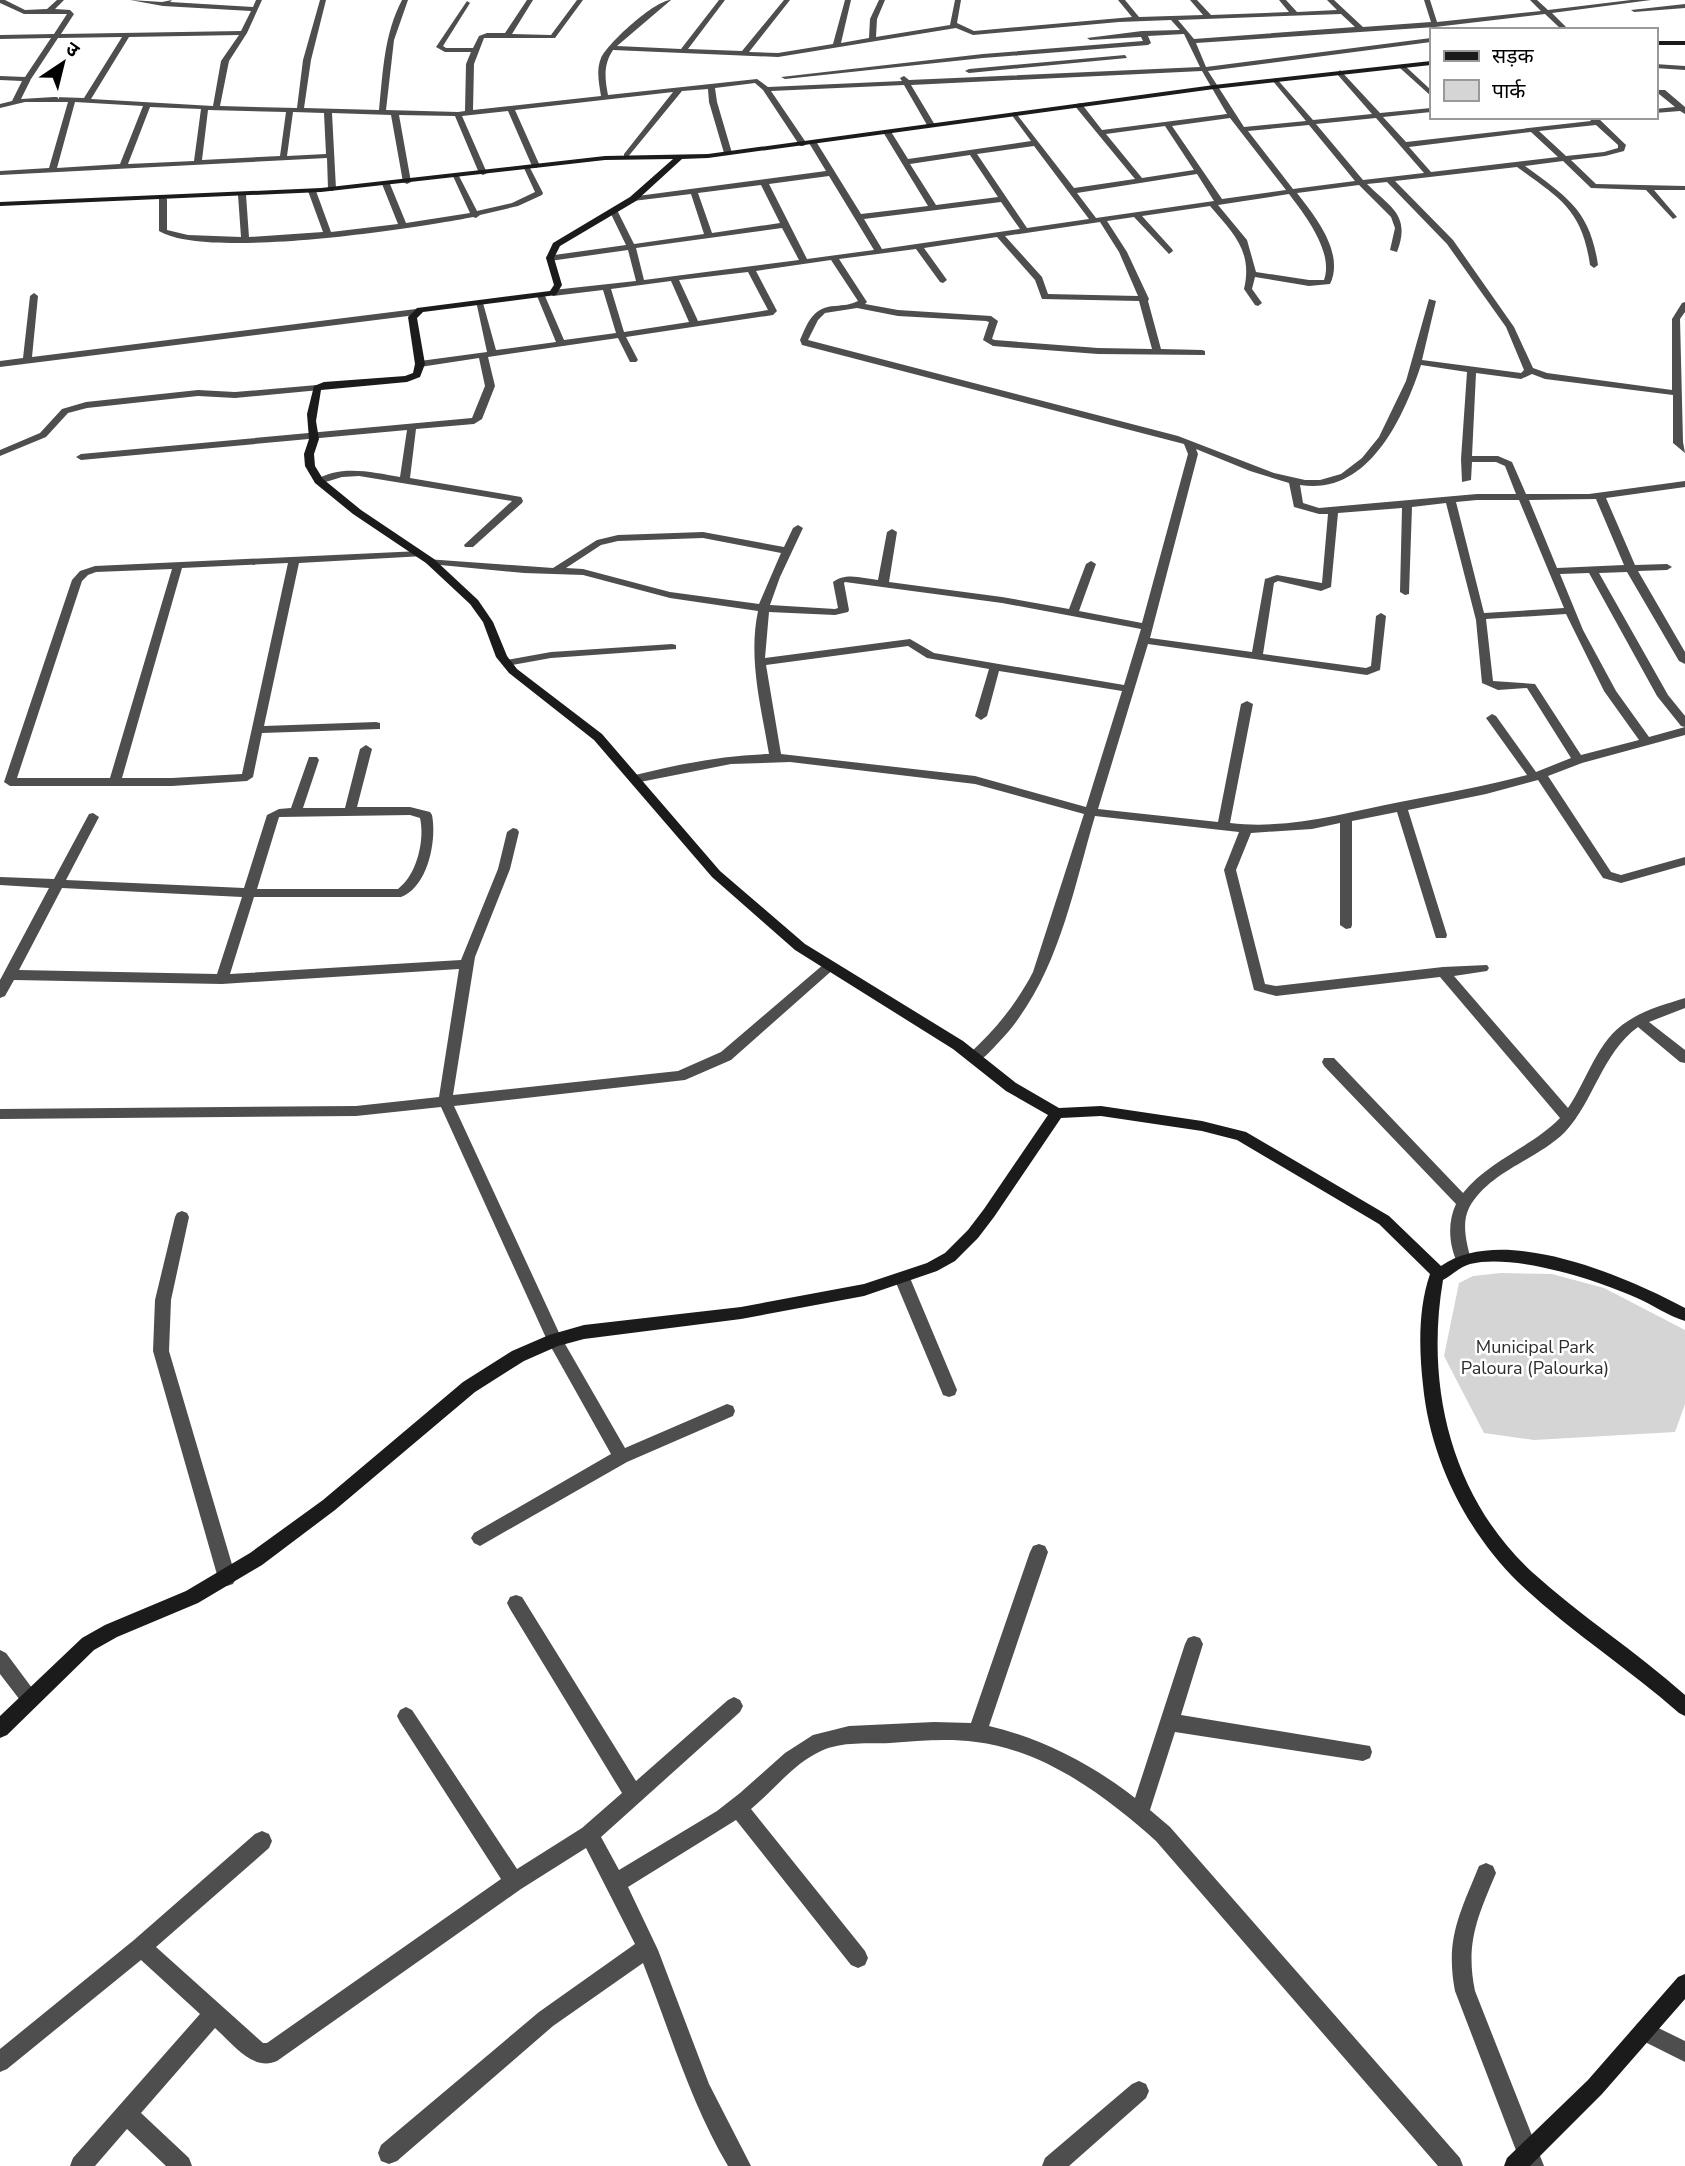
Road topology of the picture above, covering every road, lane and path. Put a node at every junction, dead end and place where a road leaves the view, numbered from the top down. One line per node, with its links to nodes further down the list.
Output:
1 (0, 0): 26 (street)
2 (61, 0): 26 (street)
3 (133, 0): 22 (street)
4 (259, 0): 25 (street)
5 (323, 0): 99 (street)
6 (405, 0): 105 (street)
7 (530, 0): 45 (street)
8 (580, 0): 45 (street)
9 (668, 0): 55 (street)
10 (722, 0): 57 (street)
11 (787, 0): 58 (street)
12 (848, 0): 54 (street)
13 (882, 0): 48 (street)
14 (958, 0): 36 (street)
15 (1121, 0): 32 (street)
16 (1193, 0): 31 (street)
17 (1282, 0): 30 (street)
18 (1330, 0): 28 (street)
19 (1427, 0): 35 (street)
20 (1533, 0): 29 (street)
21 (1648, 0): 29 (street)
22 (166, 2): 25 (street)
23 (467, 3): 56 (street)
24 (1685, 6): 27 (street)
25 (256, 9): 41 (street)
26 (49, 11): 44 (street)
27 (1623, 11)
28 (1342, 12): 30 (street); 39 (street)
29 (1550, 13): 34 (street); 38 (street)
30 (1296, 15): 31 (street)
31 (1209, 17): 33 (street)
32 (1137, 19): 33 (street); 36 (street)
33 (1174, 19): 40 (street)
34 (1481, 20): 35 (street); 37 (street)
35 (1435, 25): 39 (street)
36 (955, 26): 48 (street)
37 (1492, 28)
38 (1564, 28)
39 (1362, 30): 50 (street)
40 (1186, 32): 42 (street); 50 (street)
41 (244, 33): 43 (street); 97 (street)
42 (1142, 33): 47 (street); 61 (street)
43 (127, 35): 44 (street); 91 (street)
44 (56, 36): 46 (street); 76 (street)
45 (507, 36): 56 (street)
46 (0, 37)
47 (1082, 38)
48 (873, 40): 54 (street)
49 (1069, 40): 62 (street)
50 (1191, 40): 69 (street)
51 (1430, 40): 69 (street)
52 (1657, 43): 53 (street)
53 (1685, 43)
54 (836, 47): 59 (street)
55 (611, 48): 57 (street); 89 (street)
56 (475, 50): 106 (street)
57 (684, 50): 58 (street)
58 (745, 52): 59 (street)
59 (778, 55): 73 (street)
60 (1125, 57): 63 (street)
61 (954, 60): 62 (street); 70 (street)
62 (942, 61): 65 (street)
63 (1073, 61): 70 (street); 72 (street)
64 (1430, 63): 66 (street)
65 (898, 65): 73 (street); 81 (street)
66 (1403, 66): 71 (street); 86 (street)
67 (1657, 66): 68 (street)
68 (1685, 68)
69 (1203, 69): 72 (street); 82 (street)
70 (961, 71): 78 (street)
71 (1340, 72): 79 (street); 111 (street)
72 (1081, 74): 78 (street)
73 (785, 77): 75 (street)
74 (0, 78): 76 (street)
75 (775, 78)
76 (27, 79): 92 (street)
77 (766, 80): 80 (street)
78 (965, 80): 81 (street)
79 (1276, 80): 82 (street); 113 (street)
80 (757, 81): 83 (street); 88 (street)
81 (907, 85): 83 (street); 114 (street)
82 (1214, 87): 94 (street); 110 (street)
83 (765, 89): 122 (street)
84 (679, 90): 88 (street); 89 (street); 128 (street)
85 (1658, 92): 87 (street); 104 (street)
86 (1430, 93)
87 (1673, 93)
88 (712, 95): 125 (street)
89 (604, 99): 100 (street)
90 (72, 100): 91 (street); 92 (street); 138 (street)
91 (87, 100): 93 (street)
92 (16, 101): 96 (street)
93 (147, 104): 95 (street); 136 (street)
94 (1077, 106): 109 (street); 119 (street)
95 (205, 107): 97 (street); 133 (street)
96 (1, 108)
97 (216, 108): 98 (street)
98 (290, 110): 99 (street); 130 (street)
99 (300, 110): 102 (street)
100 (511, 110): 106 (street); 135 (street)
101 (1430, 110): 111 (street)
102 (328, 111): 105 (street); 127 (street)
103 (1657, 111): 104 (street)
104 (1683, 111)
105 (382, 113): 107 (street)
106 (469, 113): 108 (street)
107 (395, 114): 108 (street); 147 (street)
108 (458, 114): 141 (street)
109 (1015, 114): 114 (street); 121 (street)
110 (1232, 116): 115 (street); 116 (street)
111 (1378, 117): 113 (street); 123 (street)
112 (1598, 119): 117 (street); 124 (street); 131 (street)
113 (1312, 124): 116 (street); 150 (street)
114 (931, 125): 118 (street)
115 (1168, 125): 119 (street); 139 (street)
116 (1244, 130): 157 (street)
117 (1533, 130): 123 (street); 131 (street)
118 (887, 132): 120 (street); 132 (street)
119 (1102, 132): 145 (street)
120 (813, 143): 122 (street); 142 (street)
121 (1036, 143): 126 (street); 155 (street)
122 (803, 144): 125 (street)
123 (1403, 145): 143 (street)
124 (1635, 148)
125 (728, 153): 129 (street)
126 (972, 153): 132 (street); 159 (street)
127 (329, 156): 130 (street); 153 (street)
128 (627, 156): 129 (street); 135 (street)
129 (679, 158): 161 (street)
130 (283, 159): 133 (street)
131 (1564, 159): 134 (street); 151 (street)
132 (906, 162): 164 (street)
133 (198, 163): 136 (street)
134 (1518, 164): 143 (street); 186 (street)
135 (536, 166): 137 (street)
136 (123, 167): 138 (street)
137 (526, 168): 141 (street); 166 (street)
138 (52, 170): 140 (street)
139 (1200, 171): 145 (street); 162 (street)
140 (0, 173)
141 (483, 173): 144 (street)
142 (832, 173): 148 (street); 168 (street)
143 (1430, 175): 146 (street)
144 (454, 176): 147 (street); 166 (street)
145 (1139, 179): 155 (street)
146 (1390, 180): 150 (street); 215 (street)
147 (407, 181): 149 (street)
148 (764, 182): 156 (street); 171 (street)
149 (386, 184): 153 (street); 172 (street)
150 (1362, 184): 157 (street); 180 (street)
151 (1647, 186): 152 (street); 169 (street)
152 (1685, 188)
153 (332, 189): 154 (street)
154 (312, 191): 158 (street); 174 (street)
155 (1072, 191): 170 (street)
156 (694, 192): 161 (street); 176 (street)
157 (1289, 192): 162 (street); 188 (street)
158 (242, 195): 160 (street); 177 (street)
159 (1002, 198): 164 (street); 173 (street)
160 (163, 199): 163 (street); 177 (street)
161 (633, 200): 165 (street)
162 (1217, 203): 167 (street); 188 (street)
163 (0, 204)
164 (933, 207): 168 (street)
165 (614, 212): 179 (street); 183 (street)
166 (476, 216): 172 (street)
167 (1137, 216): 170 (street); 182 (street)
168 (860, 217): 181 (street)
169 (1673, 217)
170 (1099, 222): 173 (street); 196 (street)
171 (785, 225): 176 (street); 185 (street)
172 (404, 227): 174 (street)
173 (1025, 231): 175 (street)
174 (328, 234): 177 (street)
175 (999, 235): 178 (street); 196 (street)
176 (709, 236): 179 (street)
177 (245, 239)
178 (918, 246): 181 (street); 190 (street)
179 (632, 248): 183 (street); 191 (street)
180 (1394, 250)
181 (879, 251): 184 (street)
182 (1169, 251)
183 (550, 258): 193 (street)
184 (834, 258): 185 (street); 201 (street)
185 (804, 261): 187 (street)
186 (1594, 265)
187 (750, 268): 189 (street); 203 (street)
188 (1252, 274): 199 (street)
189 (674, 278): 191 (street); 203 (street)
190 (943, 280)
191 (640, 281): 192 (street)
192 (606, 287): 193 (street); 204 (street)
193 (553, 293): 195 (street)
194 (34, 296): 209 (street)
195 (541, 296): 198 (street); 205 (street)
196 (1145, 299): 206 (street)
197 (1432, 301): 211 (street)
198 (479, 303): 202 (street); 208 (street)
199 (1258, 303)
200 (1685, 305): 217 (street)
201 (859, 306): 206 (street); 220 (street)
202 (416, 312): 209 (street); 213 (street)
203 (695, 325): 204 (street)
204 (621, 335): 205 (street); 210 (street)
205 (561, 344): 208 (street)
206 (1157, 353): 207 (street)
207 (1202, 353)
208 (488, 354): 213 (street); 218 (street)
209 (27, 360): 212 (street)
210 (633, 360)
211 (1416, 362): 214 (street); 228 (street)
212 (0, 364)
213 (420, 364): 216 (street)
214 (1472, 369): 215 (street); 224 (street)
215 (1529, 370): 217 (street)
216 (317, 388): 219 (street); 222 (street)
217 (1676, 393): 221 (street)
218 (412, 427): 219 (street); 225 (street)
219 (311, 434): 223 (street); 227 (street)
220 (1188, 442): 228 (street); 255 (street)
221 (1685, 450)
222 (0, 453)
223 (81, 457)
224 (1466, 459): 226 (street); 231 (street)
225 (405, 480): 227 (street); 237 (street)
226 (1466, 480)
227 (319, 481): 239 (street)
228 (1294, 481): 234 (street)
229 (1685, 484): 230 (street)
230 (1600, 496): 231 (street); 244 (street)
231 (1521, 497): 232 (street); 246 (street)
232 (1450, 499): 233 (street); 254 (street)
233 (1407, 504): 234 (street); 249 (street)
234 (1333, 511): 258 (street)
235 (798, 528): 238 (street)
236 (892, 532): 248 (street)
237 (469, 545)
238 (788, 551): 245 (street); 250 (street)
239 (425, 558): 240 (street); 245 (street); 261 (street)
240 (294, 560): 242 (street); 269 (street)
241 (1091, 564): 252 (street)
242 (178, 565): 278 (street); 278 (street)
243 (1667, 567): 244 (street)
244 (1631, 569): 247 (street); 259 (street)
245 (555, 571): 250 (street)
246 (1553, 571): 247 (street); 251 (street)
247 (1593, 571): 267 (street)
248 (883, 584): 250 (street); 252 (street)
249 (1405, 592)
250 (764, 608): 260 (street)
251 (1570, 611): 254 (street); 271 (street)
252 (1073, 613): 255 (street)
253 (1381, 616): 258 (street)
254 (1480, 616): 275 (street)
255 (1146, 627): 256 (street)
256 (1143, 640): 258 (street); 263 (street)
257 (672, 647): 261 (street)
258 (1257, 656)
259 (1685, 661)
260 (760, 662): 262 (street); 273 (street)
261 (507, 663): 277 (street)
262 (995, 666): 263 (street); 265 (street)
263 (1128, 689): 282 (street)
264 (1247, 704): 285 (street)
265 (981, 716)
266 (1492, 718): 276 (street)
267 (1685, 723)
268 (376, 726): 269 (street)
269 (258, 730): 278 (street)
270 (1685, 731): 271 (street)
271 (1646, 742): 275 (street)
272 (366, 749): 281 (street)
273 (776, 757): 277 (street); 282 (street)
274 (313, 760): 280 (street)
275 (1578, 760): 276 (street)
276 (1537, 776): 279 (street); 288 (street)
277 (635, 779): 295 (street)
278 (115, 782)
279 (1401, 806): 284 (street); 293 (street)
280 (296, 811): 281 (street); 291 (street)
281 (350, 811): 291 (street)
282 (1092, 813): 285 (street); 303 (street)
283 (93, 817): 290 (street)
284 (1346, 818): 286 (street); 292 (street)
285 (1223, 826): 286 (street)
286 (1246, 829): 297 (street)
287 (513, 832): 294 (street)
288 (1685, 861)
289 (0, 881): 290 (street)
290 (60, 884): 291 (street); 298 (street)
291 (250, 893): 299 (street)
292 (1346, 925)
293 (1441, 935)
294 (466, 964): 299 (street); 306 (street)
295 (829, 967): 303 (street); 306 (street)
296 (1482, 968): 297 (street)
297 (1443, 972): 309 (street)
298 (11, 975): 299 (street); 300 (street)
299 (222, 979)
300 (0, 993)
301 (1685, 1003): 302 (street)
302 (1639, 1021): 304 (street); 309 (street)
303 (975, 1057): 307 (street)
304 (1685, 1058)
305 (1329, 1062): 310 (street)
306 (445, 1101): 308 (street); 316 (street)
307 (1057, 1113): 313 (street); 314 (street)
308 (0, 1114)
309 (1569, 1118): 310 (street)
310 (1464, 1203): 312 (street)
311 (182, 1217): 322 (street)
312 (1463, 1260): 313 (street); 315 (street)
313 (1440, 1275): 328 (street)
314 (902, 1278): 316 (street); 317 (street)
315 (1685, 1315)
316 (555, 1340): 319 (street); 322 (street)
317 (950, 1390)
318 (727, 1411): 319 (street)
319 (621, 1457): 320 (street)
320 (480, 1538)
321 (1039, 1552): 332 (street)
322 (227, 1578): 326 (street)
323 (516, 1602): 334 (street)
324 (1194, 1644): 330 (street)
325 (0, 1659): 326 (street)
326 (29, 1698): 331 (street)
327 (734, 1706): 334 (street)
328 (1685, 1707)
329 (406, 1716): 340 (street)
330 (1169, 1722): 333 (street); 336 (street)
331 (0, 1729)
332 (978, 1733): 335 (street); 336 (street)
333 (1363, 1752)
334 (635, 1796): 337 (street)
335 (738, 1807): 341 (street); 344 (street)
336 (1140, 1813): 358 (street)
337 (589, 1835): 340 (street); 341 (street)
338 (262, 1841): 342 (street)
339 (1486, 1873): 353 (street)
340 (514, 1882): 346 (street)
341 (616, 1883): 343 (street)
342 (141, 1947): 346 (street); 349 (street)
343 (647, 1948): 352 (street); 356 (street)
344 (858, 1958)
345 (1685, 1984): 347 (street)
346 (214, 2014): 351 (street)
347 (1644, 2031): 348 (street); 353 (street)
348 (1685, 2052)
349 (0, 2062)
350 (1139, 2091): 357 (street)
351 (127, 2114): 354 (street); 355 (street)
352 (389, 2154)
353 (1525, 2161)
354 (81, 2166)
355 (181, 2166)
356 (740, 2166)
357 (1053, 2166)
358 (1452, 2166)

